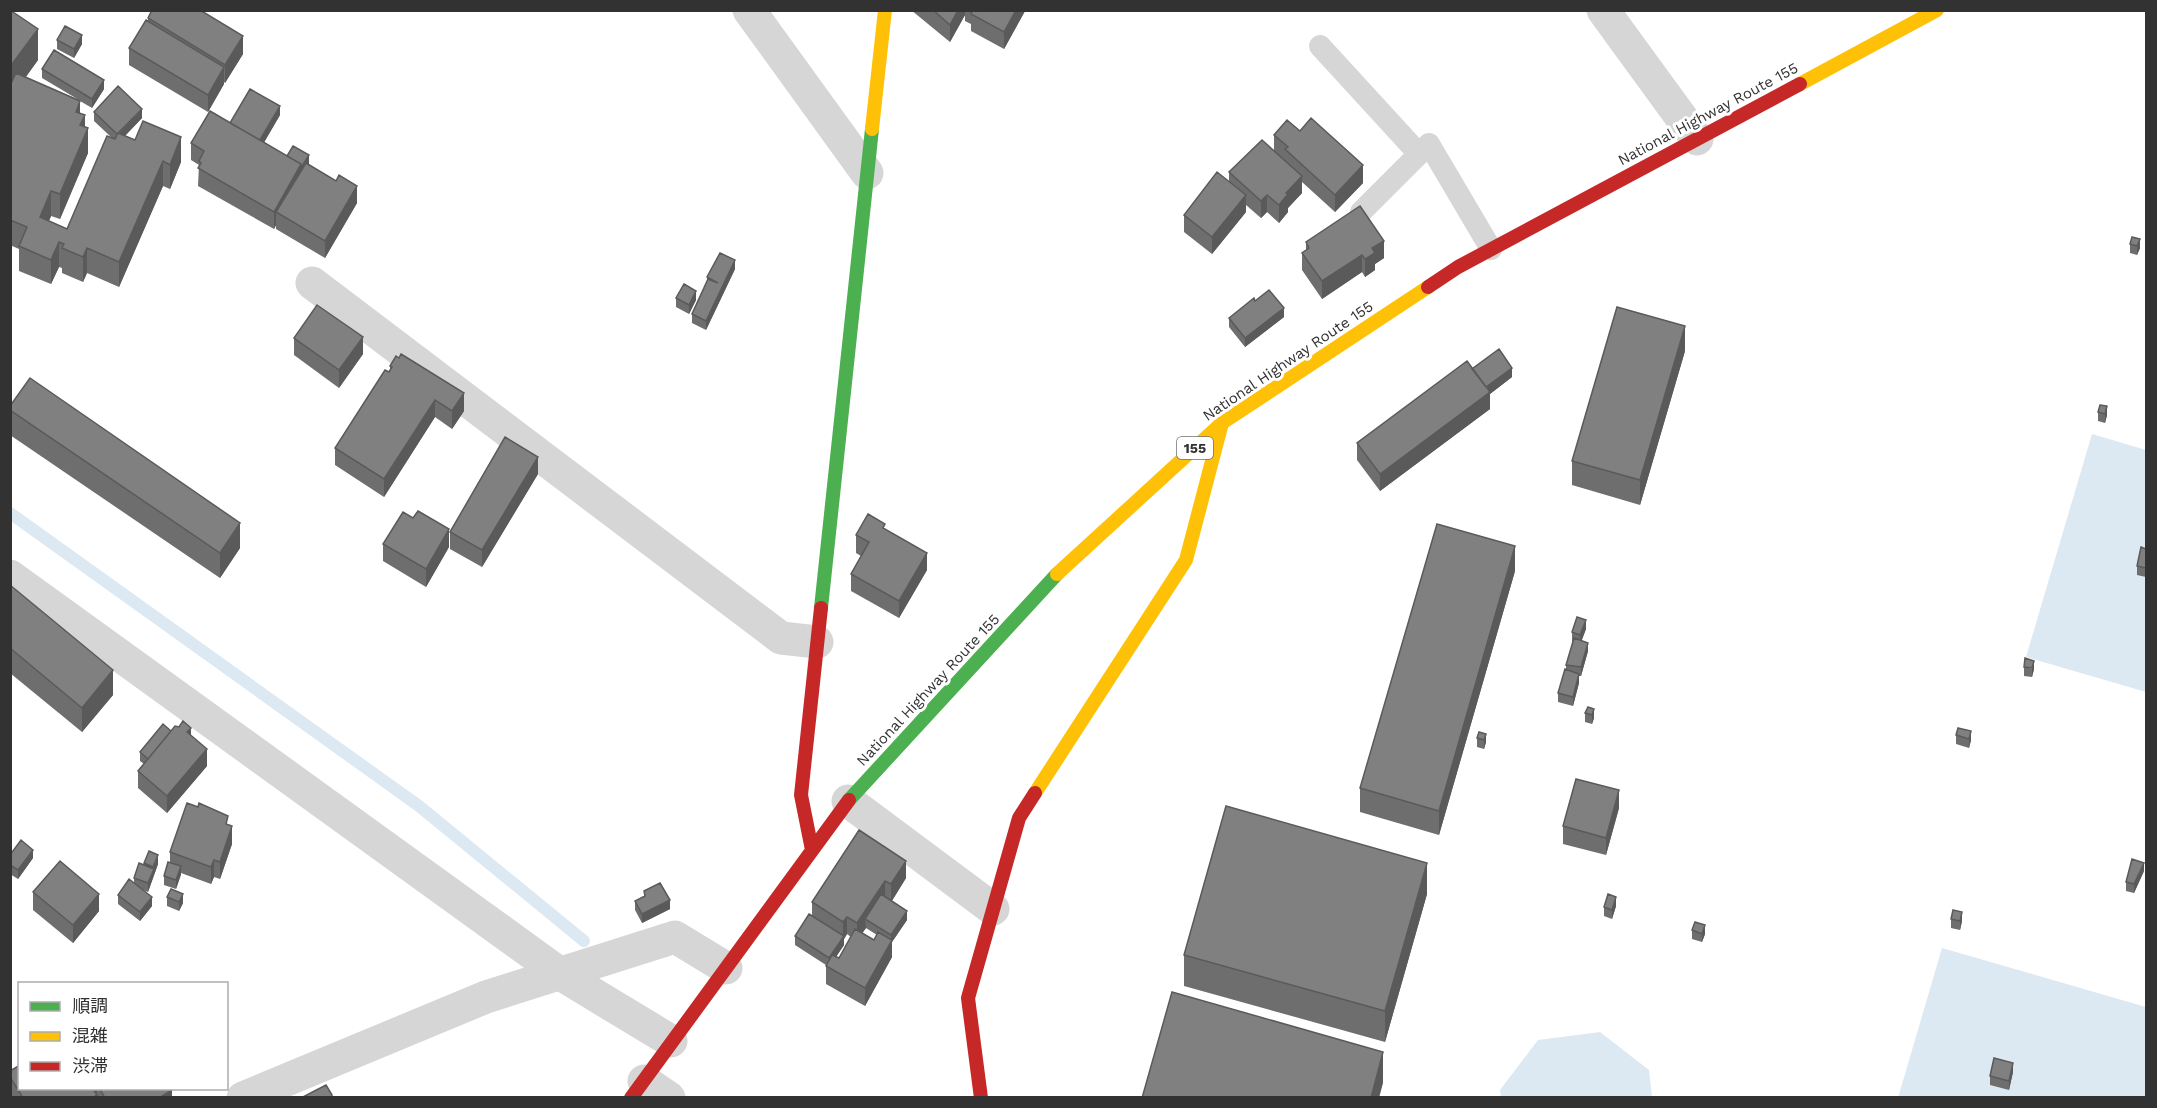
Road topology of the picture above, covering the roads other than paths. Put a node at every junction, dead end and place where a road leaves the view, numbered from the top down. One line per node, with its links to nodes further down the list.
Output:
1 (749, 10): 8 (street)
2 (885, 10): 8 (main road)
3 (1603, 10): 6 (street)
4 (1937, 10): 6 (main road, National Highway Route 155 / 155)
5 (1320, 46): 7 (lane)
6 (1697, 139): 10 (main road, National Highway Route 155 / 155)
7 (1419, 154): 9 (lane); 10 (lane)
8 (867, 173): 14 (main road)
9 (1361, 212)
10 (1491, 249): 12 (main road, National Highway Route 155 / 155)
11 (312, 283): 14 (street)
12 (1222, 423): 15 (main road, National Highway Route 155 / 155); 17 (main road)
13 (10, 576): 19 (street)
14 (817, 642): 16 (main road)
15 (848, 801): 16 (main road, National Highway Route 155 / 155); 17 (street)
16 (812, 850): 18 (main road, National Highway Route 155 / 155)
17 (993, 909): 23 (main road)
18 (726, 968): 19 (street); 20 (main road, National Highway Route 155 / 155)
19 (562, 975): 20 (street); 22 (street)
20 (671, 1041): 21 (main road, National Highway Route 155 / 155)
21 (648, 1092)
22 (243, 1098)
23 (981, 1098)

